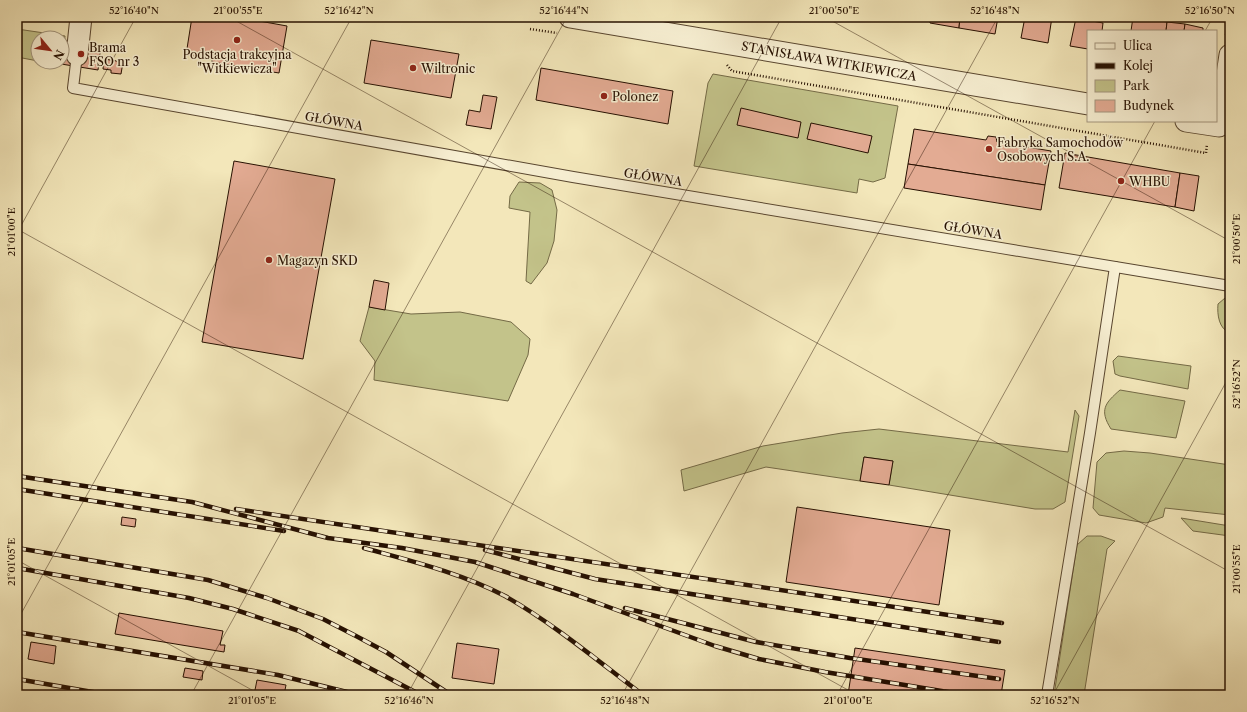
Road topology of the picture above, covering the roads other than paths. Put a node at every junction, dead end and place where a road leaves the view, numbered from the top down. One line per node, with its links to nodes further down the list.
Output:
1 (78, 17): 3 (street)
2 (565, 26): 5 (street, STANISŁAWA WITKIEWICZA)
3 (77, 55): 9 (lane, GŁÓWNA)
4 (1230, 55): 6 (street)
5 (1087, 104)
6 (1217, 117)
7 (1192, 122): 8 (street)
8 (1216, 122)
9 (1115, 267): 10 (lane, GŁÓWNA); 11 (lane)
10 (1230, 286)
11 (1047, 695)

